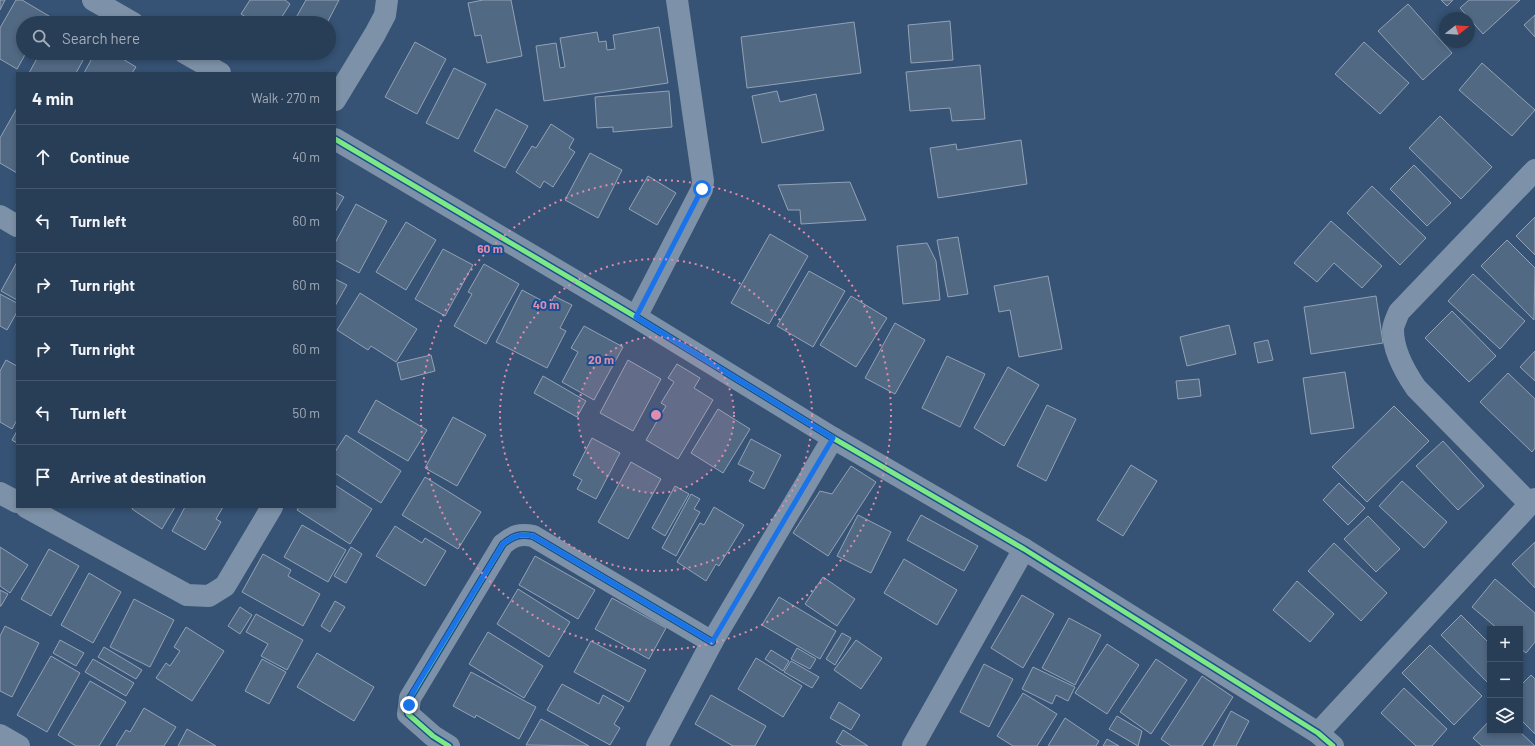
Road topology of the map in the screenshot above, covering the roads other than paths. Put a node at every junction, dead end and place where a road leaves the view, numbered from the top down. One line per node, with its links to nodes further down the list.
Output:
1 (93, 0): 4 (street)
2 (387, 0): 7 (street)
3 (677, 0): 12 (street)
4 (121, 16)
5 (197, 60): 6 (street)
6 (218, 72)
7 (336, 98)
8 (336, 140): 12 (street)
9 (1535, 170): 16 (street)
10 (0, 216): 11 (street)
11 (16, 225)
12 (636, 317): 13 (street)
13 (833, 438): 19 (street); 20 (street)
14 (0, 493): 15 (street)
15 (16, 501)
16 (1533, 501): 22 (street)
17 (28, 508): 18 (street)
18 (271, 508)
19 (1024, 549): 22 (street); 23 (street)
20 (712, 642): 25 (street); 26 (street)
21 (0, 735): 24 (street)
22 (1326, 740)
23 (920, 744)
24 (18, 746)
25 (449, 746)
26 (657, 746)

